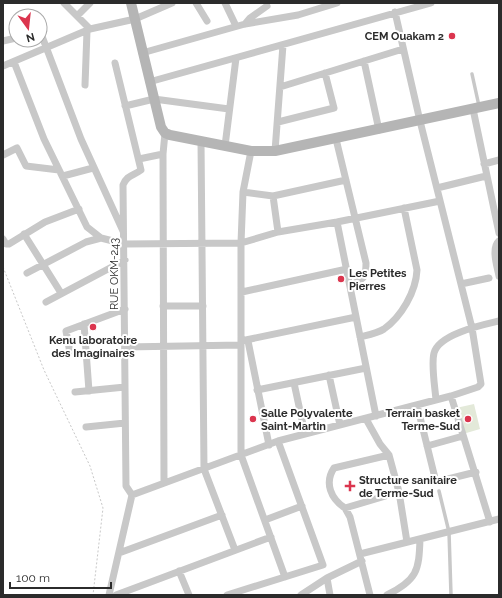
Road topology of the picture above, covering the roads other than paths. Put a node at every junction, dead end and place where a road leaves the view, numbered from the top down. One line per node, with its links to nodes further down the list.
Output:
1 (64, 3): 11 (street)
2 (90, 3): 11 (street)
3 (131, 3): 12 (street)
4 (172, 3): 12 (street)
5 (196, 3): 13 (street)
6 (225, 3): 15 (street)
7 (337, 3): 14 (street)
8 (431, 3): 10 (street)
9 (267, 6): 14 (street)
10 (395, 12): 17 (street); 20 (street)
11 (77, 16): 16 (street)
12 (135, 19): 16 (street); 21 (street)
13 (207, 21)
14 (245, 24): 15 (street)
15 (236, 26): 21 (street)
16 (89, 30): 19 (street); 30 (street)
17 (283, 45): 22 (street); 31 (street)
18 (47, 48): 24 (street); 51 (street)
19 (48, 48)
20 (404, 49): 23 (street); 37 (street)
21 (142, 53): 29 (street)
22 (236, 58): 29 (street); 36 (street)
23 (364, 61): 27 (street); 39 (street)
24 (14, 62): 26 (street); 52 (street)
25 (114, 63): 34 (street)
26 (3, 66)
27 (326, 73): 31 (street); 38 (street)
28 (472, 74): 35 (lane)
29 (149, 82): 32 (street)
30 (85, 85)
31 (280, 87): 38 (street)
32 (154, 99): 34 (street); 36 (street); 40 (street)
33 (499, 103): 35 (street)
34 (125, 106): 48 (street)
35 (476, 108): 37 (street); 50 (street)
36 (229, 110): 43 (street)
37 (420, 121): 39 (street); 55 (street)
38 (278, 122): 45 (street)
39 (379, 130): 41 (street)
40 (165, 134): 42 (street); 46 (street)
41 (336, 139): 45 (street); 54 (street)
42 (201, 141): 43 (street); 72 (street)
43 (225, 146): 44 (street)
44 (250, 151): 45 (street); 56 (street)
45 (275, 151)
46 (163, 154): 48 (street); 75 (street)
47 (3, 155): 52 (street)
48 (139, 159): 68 (street, RUE OKM-243)
49 (499, 160): 50 (street)
50 (484, 164): 53 (street)
51 (93, 168): 52 (street); 68 (street)
52 (61, 173): 62 (street)
53 (486, 176): 55 (street); 59 (street)
54 (346, 180): 57 (street); 63 (street)
55 (437, 188): 60 (street)
56 (243, 192): 57 (street); 73 (street)
57 (273, 196): 65 (street)
58 (499, 198): 59 (street)
59 (491, 200): 66 (street)
60 (440, 201): 61 (street); 82 (street)
61 (404, 208): 63 (street); 94 (street)
62 (79, 209): 67 (street); 69 (street)
63 (355, 219): 64 (street); 83 (street)
64 (337, 222): 65 (street); 78 (street)
65 (278, 232): 73 (street)
66 (499, 233)
67 (24, 234): 70 (street); 77 (street)
68 (125, 234): 74 (street, RUE OKM-243)
69 (101, 238): 74 (street); 77 (street)
70 (3, 239)
71 (499, 241): 80 (street)
72 (202, 243): 73 (street); 75 (street); 88 (street)
73 (241, 243): 84 (street)
74 (125, 244): 75 (street); 76 (street, RUE OKM-243)
75 (163, 244): 87 (street)
76 (125, 260): 85 (street); 89 (street, RUE OKM-243)
77 (42, 264): 79 (street); 85 (street)
78 (347, 269): 83 (street); 84 (street)
79 (27, 273)
80 (499, 276)
81 (489, 278): 82 (street)
82 (461, 284): 93 (street)
83 (350, 285): 90 (street)
84 (242, 292): 95 (street)
85 (61, 294): 86 (street)
86 (46, 302)
87 (163, 306): 88 (street); 96 (street)
88 (203, 306): 97 (street)
89 (125, 309): 92 (street); 98 (street, RUE OKM-243)
90 (356, 317): 94 (street); 95 (street)
91 (499, 321): 93 (street)
92 (84, 324): 99 (street); 100 (street)
93 (472, 328): 108 (street); 109 (street)
94 (360, 338): 101 (street)
95 (243, 343): 97 (street); 106 (street); 121 (street)
96 (164, 346): 97 (street); 98 (street); 125 (street)
97 (203, 346): 123 (street)
98 (125, 349): 100 (street); 104 (street, RUE OKM-243)
99 (70, 353)
100 (86, 356): 105 (street)
101 (366, 368): 102 (street); 111 (street)
102 (330, 375): 103 (street); 114 (street)
103 (294, 383): 106 (street); 116 (street)
104 (125, 387): 105 (street); 113 (street, RUE OKM-243)
105 (89, 390): 107 (street)
106 (258, 390): 119 (street)
107 (75, 392)
108 (451, 396): 109 (street); 117 (street)
109 (436, 400): 110 (street)
110 (417, 405): 111 (street); 120 (street)
111 (376, 416): 112 (street)
112 (366, 418): 114 (street); 122 (street)
113 (126, 423): 115 (street); 128 (street, RUE OKM-243)
114 (340, 425): 116 (street)
115 (86, 427)
116 (305, 434): 118 (street)
117 (463, 436): 120 (street); 124 (street)
118 (278, 441): 119 (street); 129 (street)
119 (269, 445): 121 (street)
120 (427, 446): 124 (street)
121 (241, 455): 123 (street); 132 (street)
122 (389, 455): 126 (street); 130 (street)
123 (204, 469): 125 (street); 131 (street)
124 (476, 472): 134 (street)
125 (164, 484): 128 (street)
126 (399, 492): 130 (street); 138 (street)
127 (439, 492): 135 (lane)
128 (132, 495): 140 (street)
129 (302, 506): 132 (street); 143 (street)
130 (345, 508): 141 (street)
131 (222, 515): 139 (street); 140 (street)
132 (264, 520): 136 (street)
133 (499, 520): 134 (street)
134 (490, 522): 135 (street)
135 (449, 532): 137 (street); 153 (lane)
136 (271, 537): 139 (street); 143 (street)
137 (420, 539): 138 (street); 152 (street)
138 (407, 542): 141 (street)
139 (235, 550): 142 (street)
140 (119, 553): 145 (street)
141 (361, 558): 144 (street); 151 (street)
142 (179, 571): 146 (street); 147 (street)
143 (285, 577): 148 (street)
144 (327, 578): 149 (street); 150 (street)
145 (109, 595)
146 (116, 595)
147 (189, 595)
148 (227, 595)
149 (301, 595)
150 (330, 595)
151 (370, 595)
152 (387, 595)
153 (451, 595)

